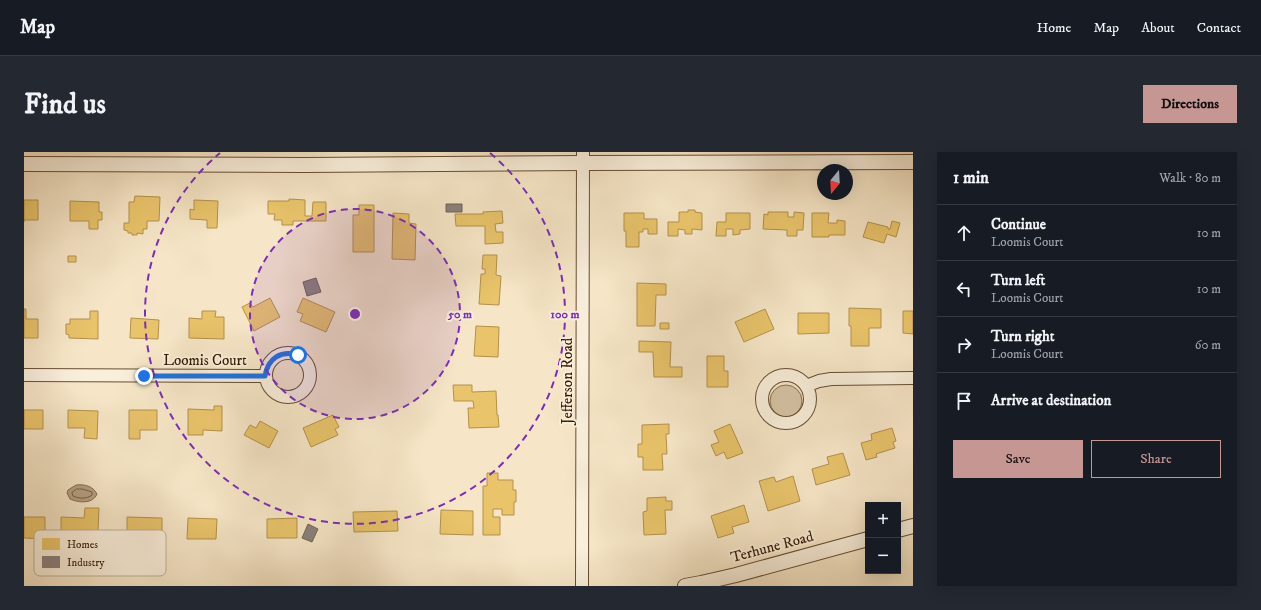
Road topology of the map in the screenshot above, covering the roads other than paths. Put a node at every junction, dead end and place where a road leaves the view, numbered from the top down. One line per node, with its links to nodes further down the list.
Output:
1 (583, 157): 2 (street); 3 (street); 11 (street, Jefferson Road)
2 (913, 162)
3 (24, 164)
4 (24, 376): 5 (street, Loomis Court)
5 (265, 376)
6 (913, 378): 7 (street)
7 (806, 386)
8 (913, 526): 9 (street)
9 (901, 529)
10 (865, 540): 12 (street, Terhune Road)
11 (582, 586)
12 (685, 586)

